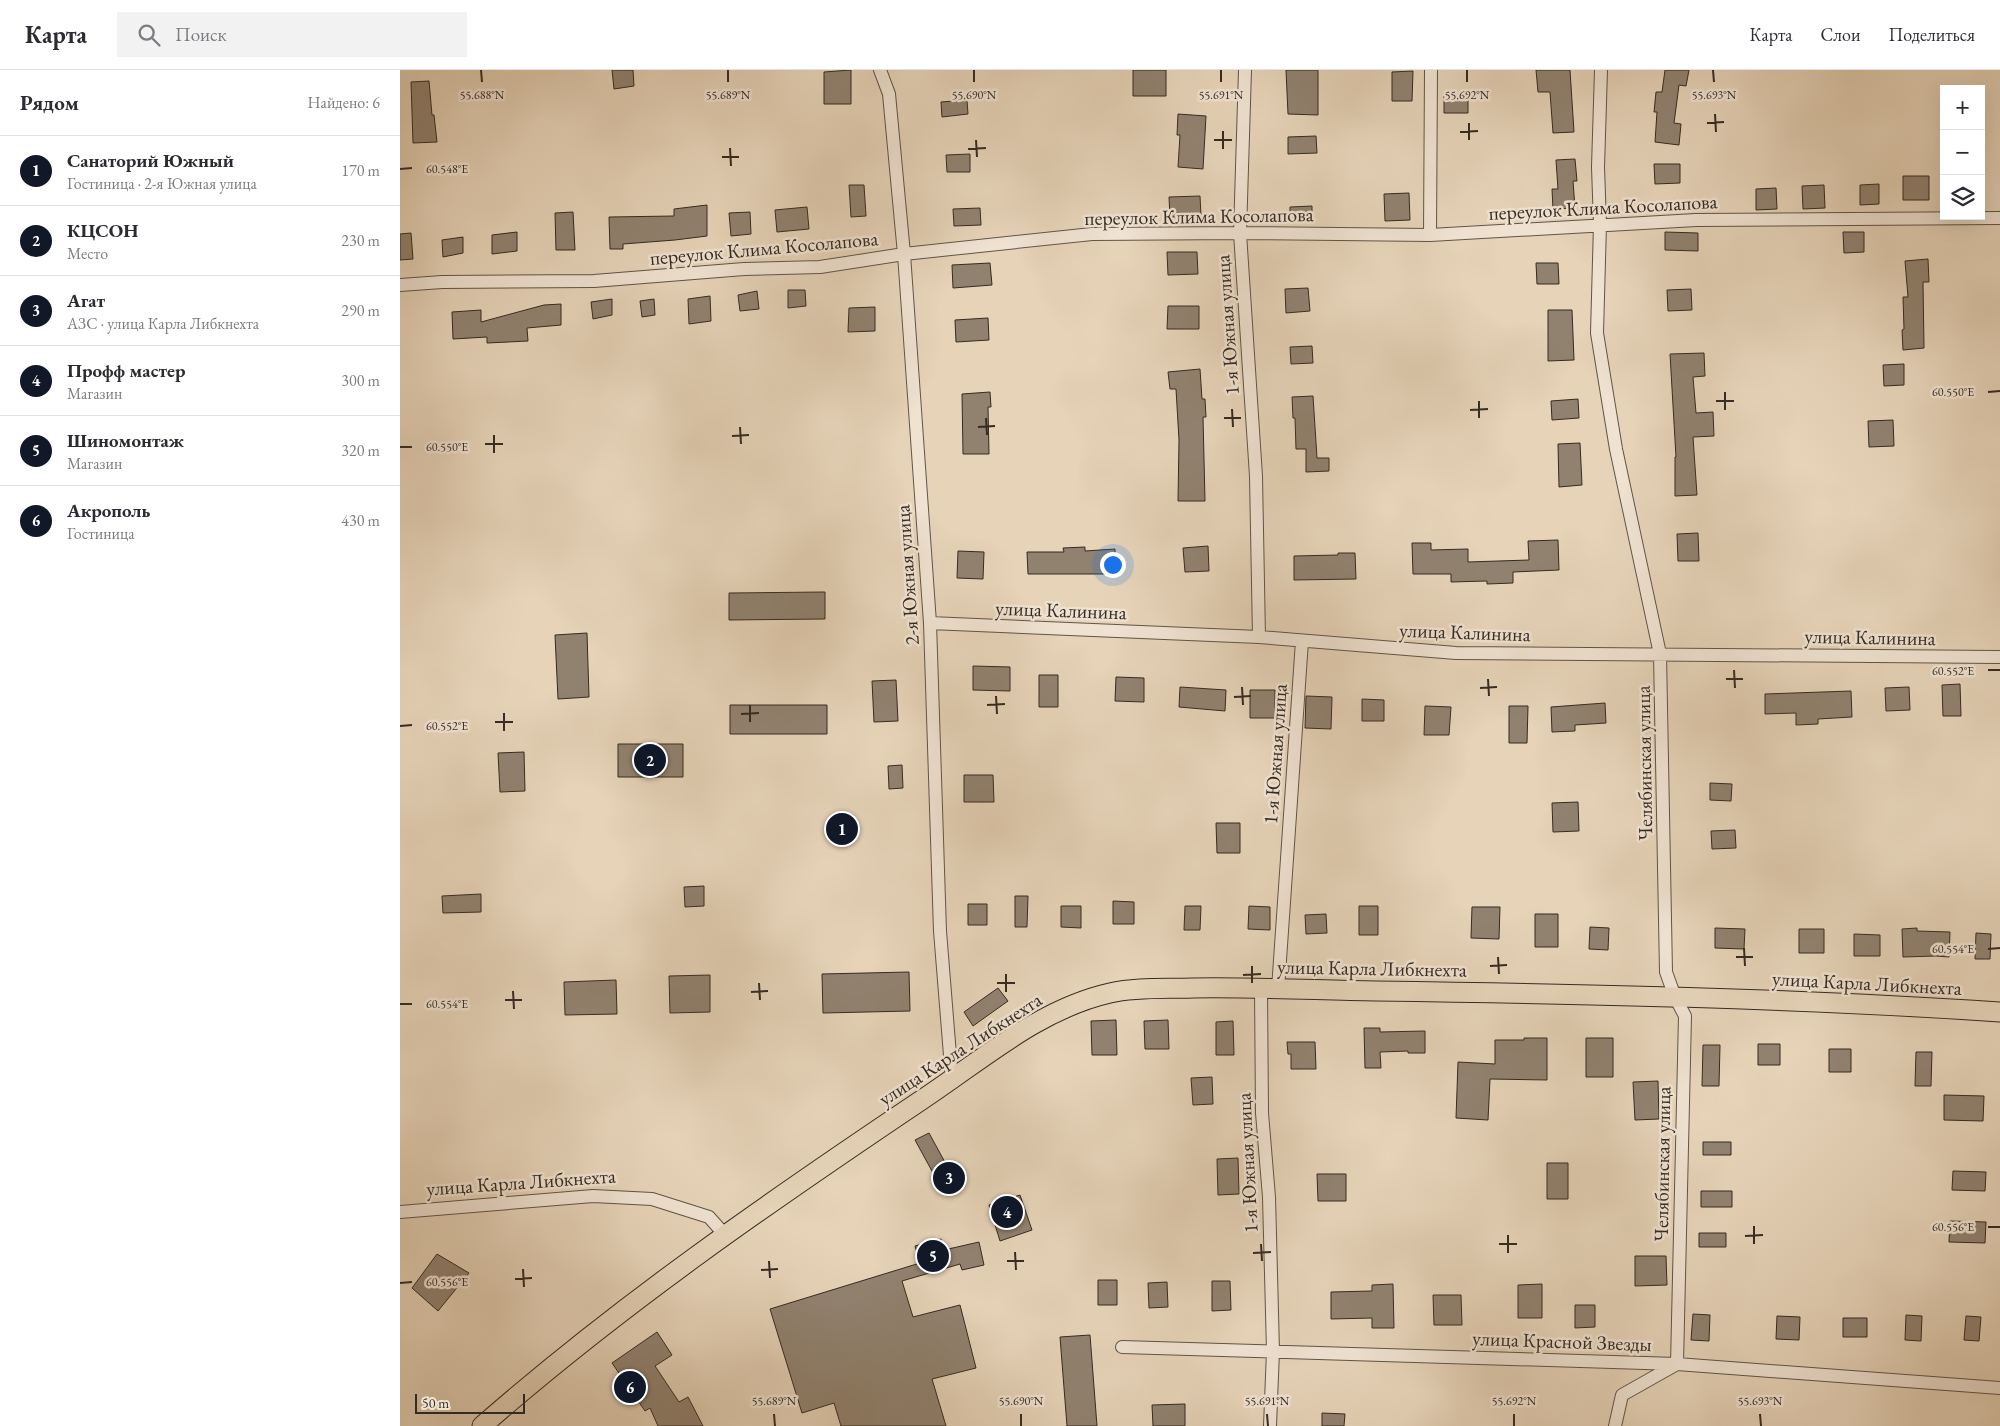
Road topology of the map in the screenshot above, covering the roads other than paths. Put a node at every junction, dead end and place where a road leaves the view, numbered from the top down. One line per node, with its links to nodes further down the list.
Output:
1 (880, 70): 9 (street, 2-я Южная улица)
2 (1245, 70): 7 (street, 1-я Южная улица)
3 (1431, 70): 8 (street)
4 (1601, 70): 6 (street, Челябинская улица)
5 (2000, 218): 6 (street, переулок Клима Косолапова)
6 (1600, 224): 8 (street, переулок Клима Косолапова); 14 (street, Челябинская улица)
7 (1240, 232): 8 (street, переулок Клима Косолапова); 9 (street, переулок Клима Косолапова); 12 (street, 1-я Южная улица)
8 (1430, 234)
9 (904, 254): 10 (street, переулок Клима Косолапова); 11 (street, 2-я Южная улица)
10 (400, 286)
11 (930, 623): 12 (street, улица Калинина); 19 (street, 2-я Южная улица)
12 (1259, 637): 13 (street, улица Калинина)
13 (1302, 640): 14 (street, улица Калинина); 16 (street, 1-я Южная улица)
14 (1660, 654): 15 (street, улица Калинина); 17 (street, Челябинская улица)
15 (2000, 657)
16 (1270, 989): 17 (main road, улица Карла Либкнехта); 19 (main road, улица Карла Либкнехта); 23 (street, 1-я Южная улица)
17 (1675, 997): 18 (main road, улица Карла Либкнехта); 24 (street, Челябинская улица)
18 (2000, 1012)
19 (952, 1080): 21 (main road, улица Карла Либкнехта)
20 (400, 1212): 21 (street, улица Карла Либкнехта)
21 (725, 1235): 26 (main road, улица Карла Либкнехта)
22 (1122, 1347): 23 (street, улица Красной Звезды)
23 (1273, 1351): 24 (street, улица Красной Звезды); 27 (street, 1-я Южная улица)
24 (1676, 1364): 25 (street, улица Красной Звезды); 28 (street)
25 (2000, 1388)
26 (482, 1426)
27 (1270, 1426)
28 (1615, 1426)

